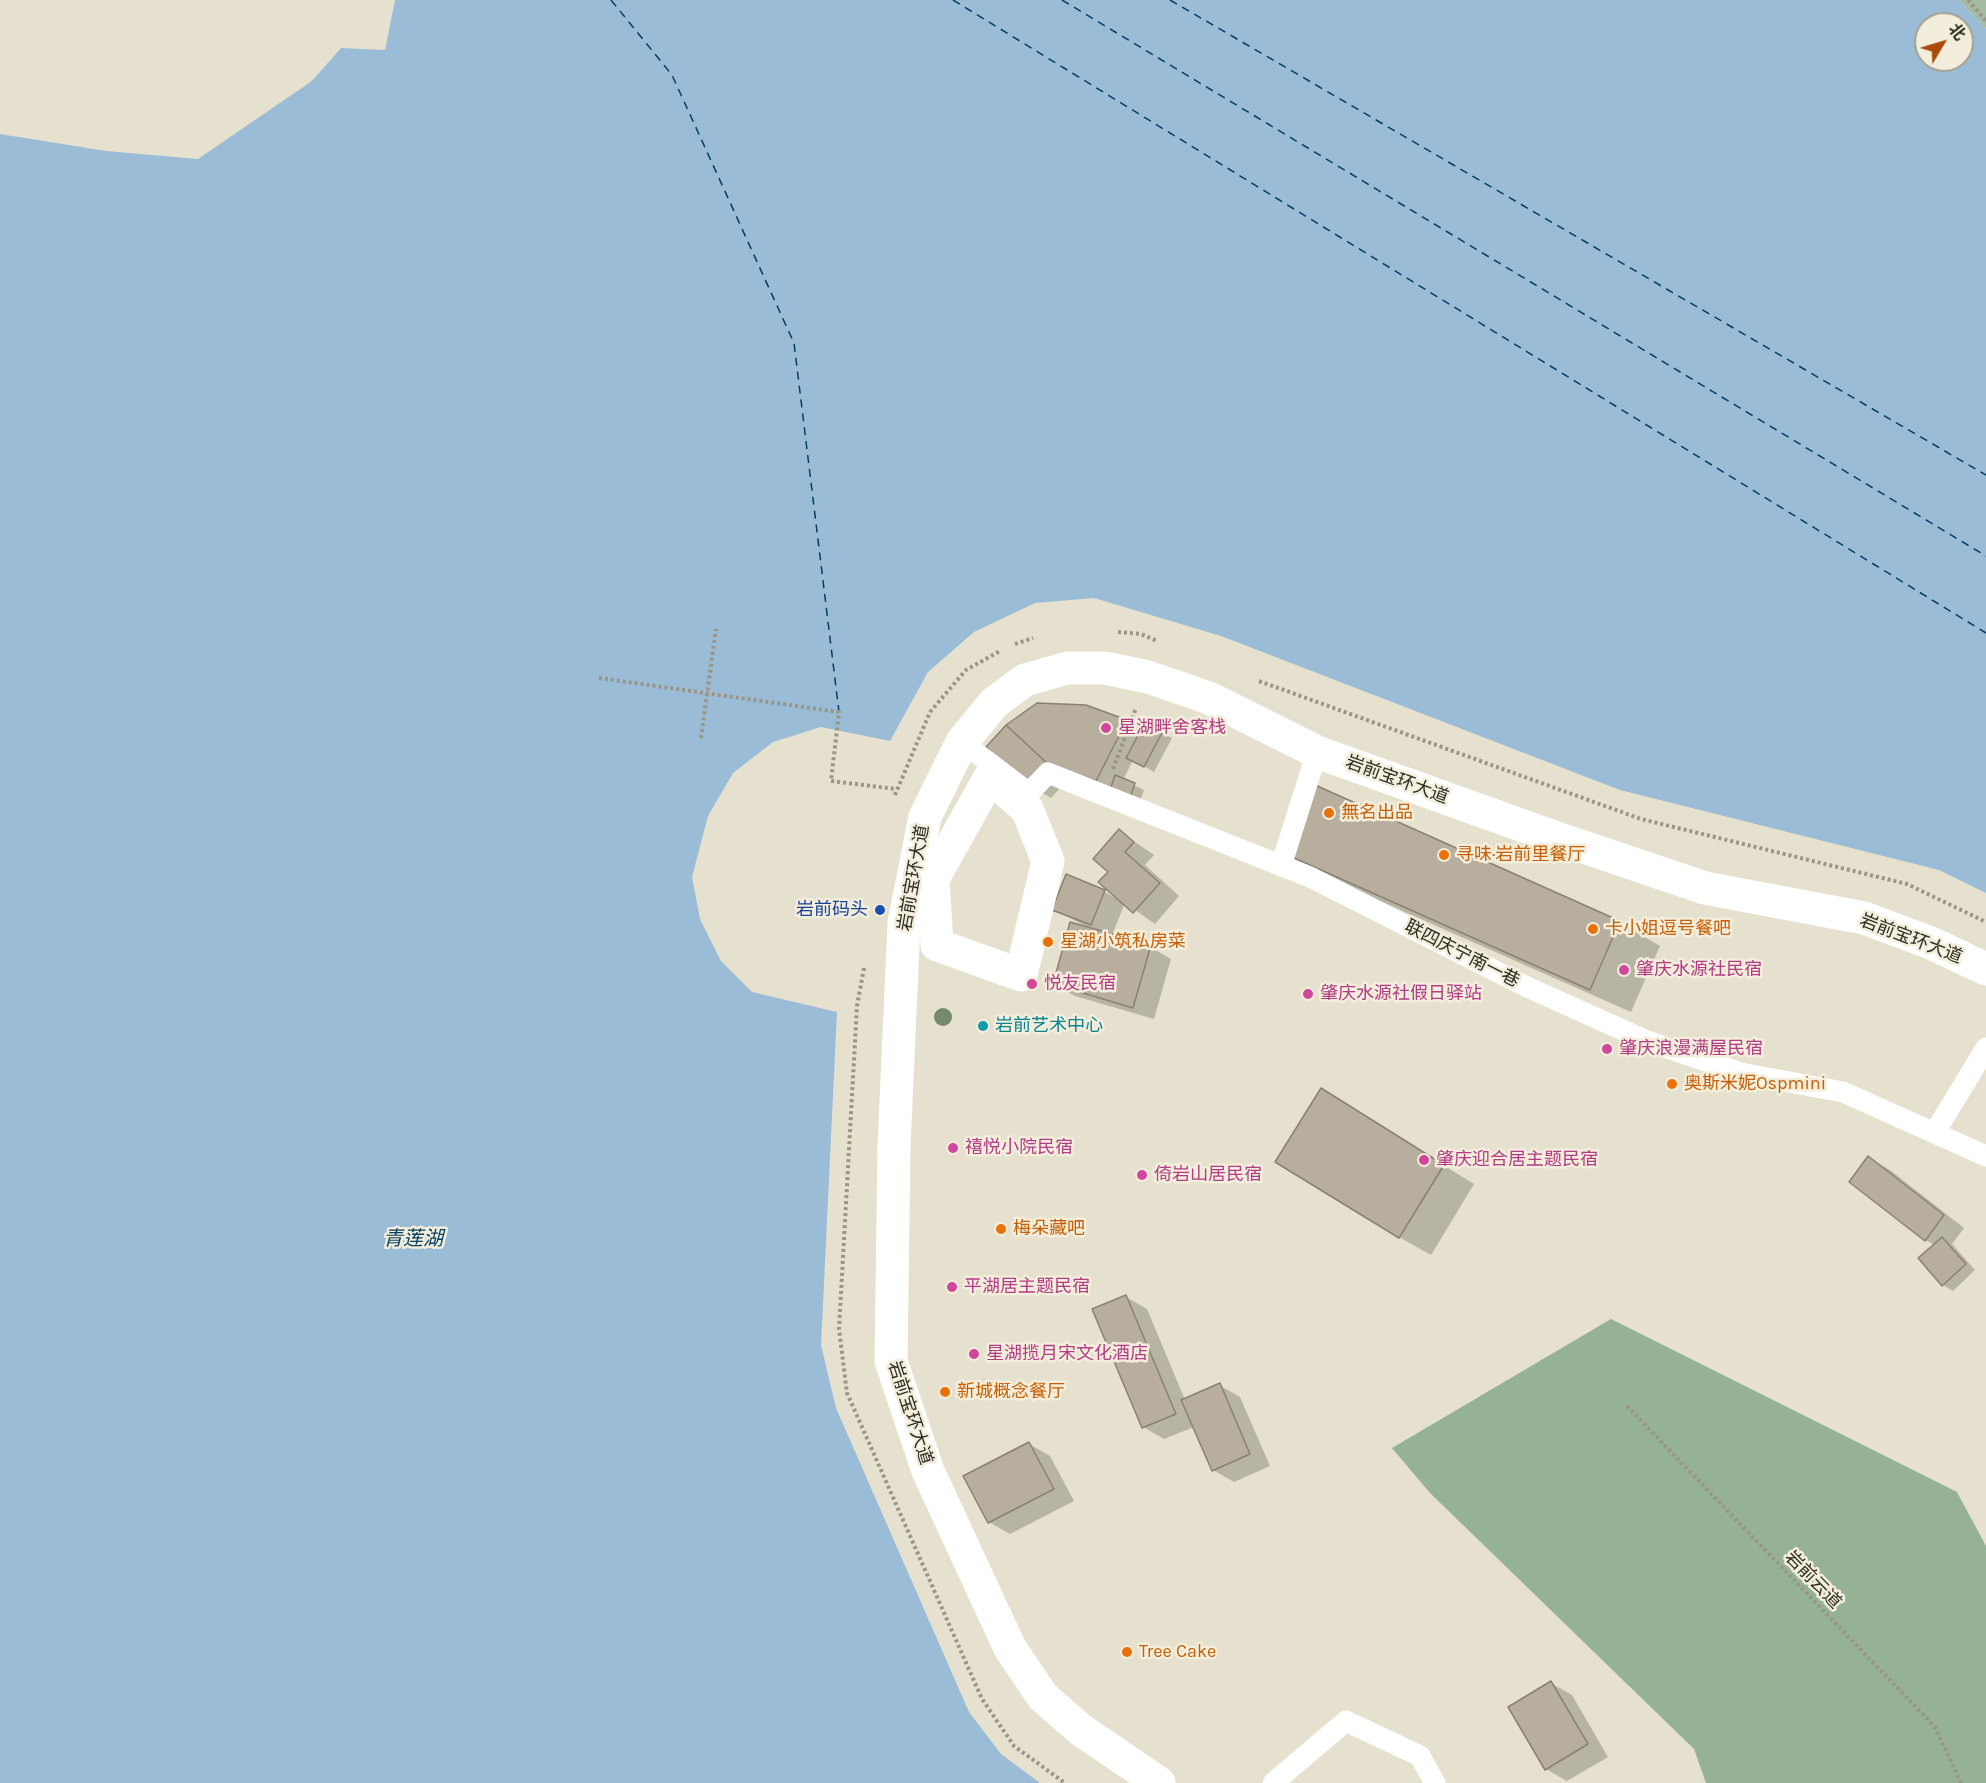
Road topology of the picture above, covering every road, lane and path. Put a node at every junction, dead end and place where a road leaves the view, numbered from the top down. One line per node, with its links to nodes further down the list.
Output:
1 (1968, 0): 2 (path)
2 (1986, 21)
3 (716, 629): 12 (path)
4 (1107, 632): 6 (path)
5 (1042, 636): 7 (path)
6 (1162, 643)
7 (1012, 645)
8 (1003, 650): 16 (path)
9 (1148, 677): 14 (street, 岩前宝环大道); 15 (street, 岩前宝环大道); 17 (path)
10 (1249, 677): 21 (path)
11 (599, 678): 12 (path)
12 (707, 694): 13 (path); 16 (path)
13 (701, 738)
14 (962, 742): 17 (lane, 联四庆宁南一巷); 29 (street, 岩前宝环大道)
15 (1317, 752): 20 (lane); 23 (street, 岩前宝环大道)
16 (896, 789): 18 (path)
17 (1103, 794): 20 (lane, 联四庆宁南一巷)
18 (894, 800)
19 (1048, 861): 19 (street)
20 (1281, 866): 25 (lane, 联四庆宁南一巷)
21 (1986, 922)
22 (866, 960): 28 (path)
23 (1986, 969)
24 (1986, 1048): 25 (lane)
25 (1935, 1132): 26 (lane, 联四庆宁南一巷)
26 (1986, 1156)
27 (1628, 1406): 32 (path, 岩前云道)
28 (1065, 1783)
29 (1159, 1783)
30 (1273, 1783): 31 (lane)
31 (1435, 1783)
32 (1961, 1783)

